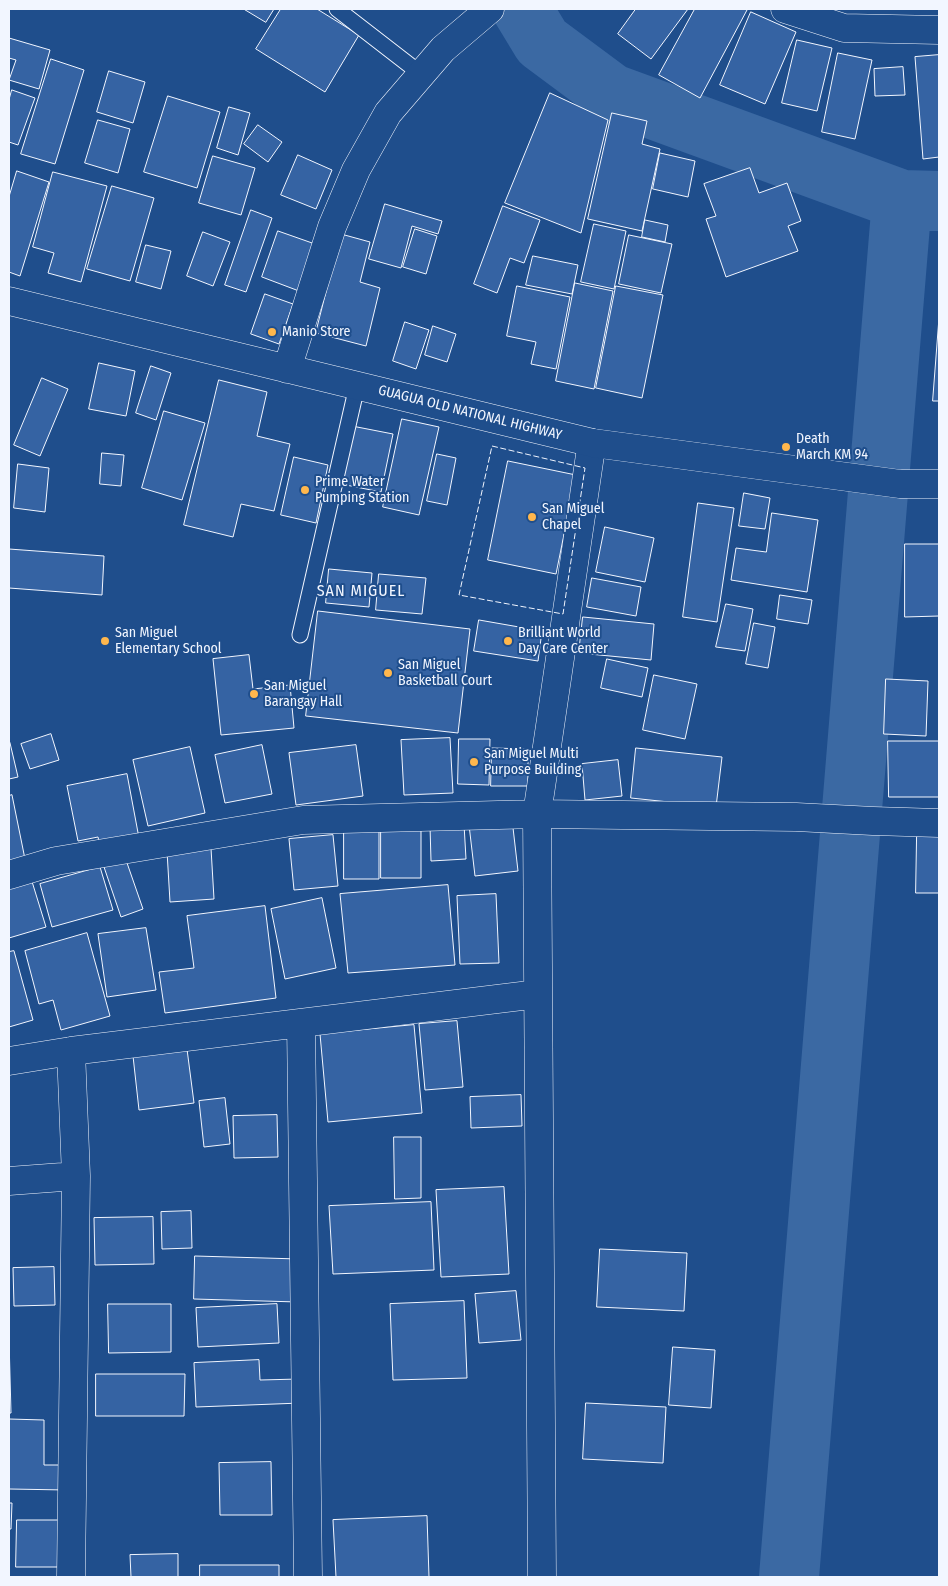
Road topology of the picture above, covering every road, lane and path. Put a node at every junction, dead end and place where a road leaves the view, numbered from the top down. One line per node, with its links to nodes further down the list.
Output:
1 (337, 9): 5 (lane)
2 (489, 9): 5 (street)
3 (785, 9): 4 (street)
4 (939, 30)
5 (421, 74): 7 (street)
6 (9, 301): 7 (street, GUAGUA OLD NATIONAL HIGHWAY)
7 (287, 369): 8 (street, GUAGUA OLD NATIONAL HIGHWAY)
8 (357, 386): 9 (street, GUAGUA OLD NATIONAL HIGHWAY); 11 (lane)
9 (593, 443): 10 (street, GUAGUA OLD NATIONAL HIGHWAY); 12 (street)
10 (939, 484)
11 (300, 635)
12 (537, 814): 13 (street); 14 (street); 15 (street)
13 (939, 823)
14 (9, 875)
15 (538, 994): 16 (street); 23 (street)
16 (300, 1023): 17 (street); 22 (street)
17 (71, 1051): 18 (street); 19 (street)
18 (9, 1061)
19 (76, 1176): 20 (street); 21 (street)
20 (9, 1181)
21 (71, 1577)
22 (308, 1577)
23 (542, 1577)

